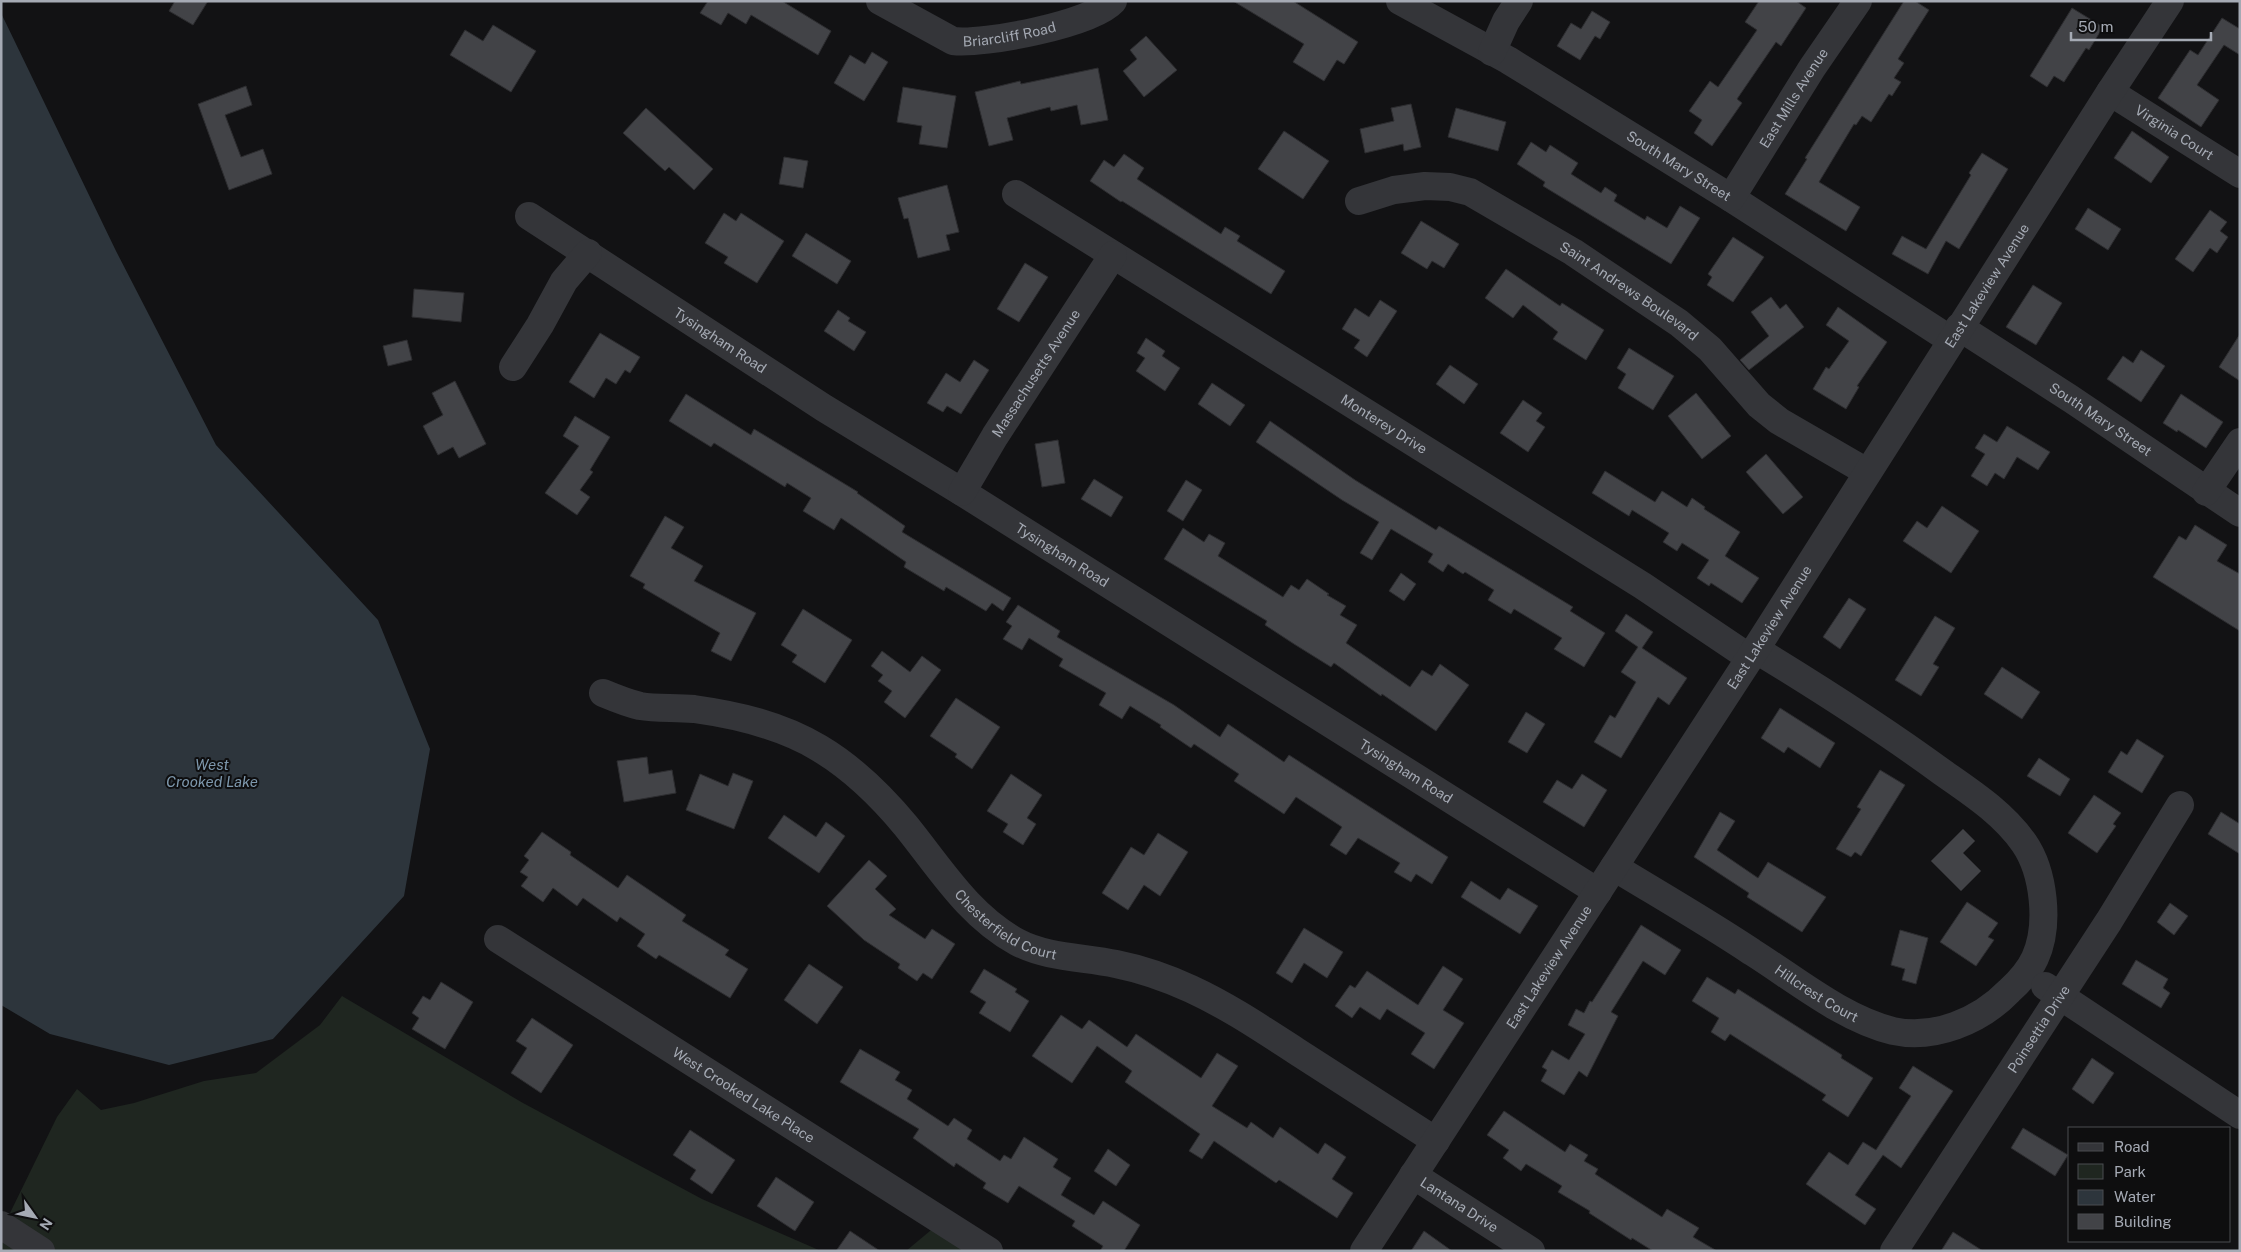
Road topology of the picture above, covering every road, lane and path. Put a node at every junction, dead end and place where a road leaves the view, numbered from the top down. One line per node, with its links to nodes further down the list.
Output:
1 (880, 1): 2 (street, Briarcliff Road)
2 (1112, 1)
3 (1400, 1): 7 (street, South Mary Street)
4 (1519, 1): 7 (street)
5 (1858, 1): 11 (street, East Mills Avenue)
6 (2170, 1): 8 (street, East Lakeview Avenue)
7 (1492, 52): 11 (street, South Mary Street)
8 (2110, 92): 9 (street, Virginia Court); 16 (street, East Lakeview Avenue)
9 (2240, 174)
10 (1016, 194): 15 (street, Monterey Drive)
11 (1731, 198): 16 (street, South Mary Street)
12 (1359, 201): 19 (street, Saint Andrews Boulevard)
13 (529, 216): 14 (street, Tysingham Road)
14 (588, 253): 17 (street); 20 (street, Tysingham Road)
15 (1113, 255): 20 (street, Massachusetts Avenue); 23 (street, Monterey Drive)
16 (1955, 334): 19 (street, East Lakeview Avenue); 21 (street, South Mary Street)
17 (513, 366)
18 (2240, 442): 21 (street)
19 (1867, 472): 23 (street, East Lakeview Avenue)
20 (962, 492): 27 (street, Tysingham Road)
21 (2206, 492): 22 (street, South Mary Street)
22 (2240, 513)
23 (1752, 653): 26 (street, East Lakeview Avenue); 29 (street, Hillcrest Court)
24 (603, 693): 32 (street, Chesterfield Court)
25 (2180, 805): 30 (street, Poinsettia Drive)
26 (1614, 867): 27 (street, East Lakeview Avenue); 29 (street, Hillcrest Court)
27 (1598, 892): 32 (street, East Lakeview Avenue)
28 (498, 939): 36 (street, West Crooked Lake Place)
29 (2027, 973): 30 (street)
30 (2059, 996): 31 (street); 39 (street, Poinsettia Drive)
31 (2240, 1115)
32 (1436, 1141): 33 (street, East Lakeview Avenue)
33 (1413, 1175): 37 (street, East Lakeview Avenue); 38 (street, Lantana Drive)
34 (1, 1225): 35 (street)
35 (41, 1251)
36 (989, 1251)
37 (1364, 1251)
38 (1530, 1251)
39 (1894, 1251)

